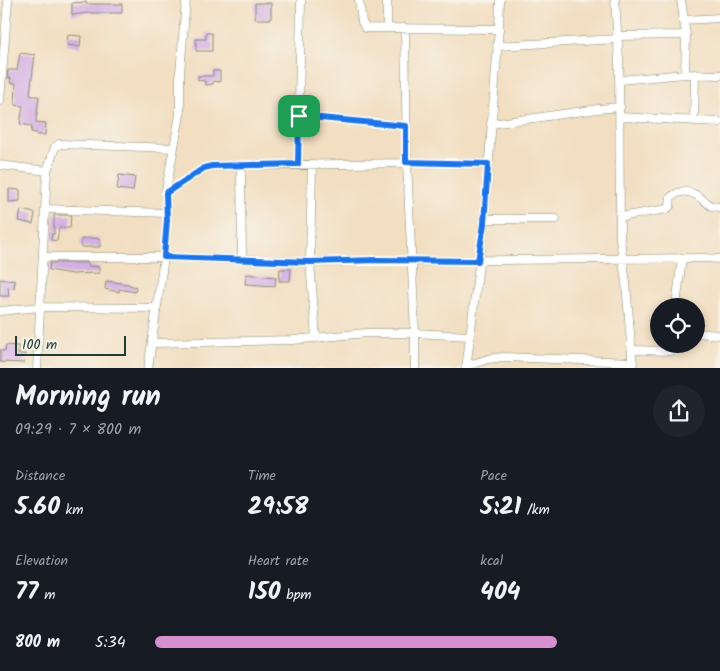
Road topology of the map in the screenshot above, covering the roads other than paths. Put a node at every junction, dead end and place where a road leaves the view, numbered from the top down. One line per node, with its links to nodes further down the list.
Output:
1 (8, 0): 21 (street)
2 (186, 0): 29 (street)
3 (301, 0): 23 (street)
4 (359, 0): 11 (street)
5 (387, 0): 11 (street)
6 (500, 0): 13 (street)
7 (615, 0): 15 (street)
8 (681, 0): 10 (street)
9 (720, 18): 10 (street)
10 (683, 20): 14 (street)
11 (388, 28): 12 (street)
12 (405, 28): 13 (street); 28 (street)
13 (499, 29): 16 (street)
14 (686, 35): 15 (street); 17 (street)
15 (617, 38): 16 (street); 20 (street)
16 (498, 46): 27 (street)
17 (685, 74): 18 (street); 20 (street)
18 (695, 74): 19 (street); 25 (street)
19 (720, 74)
20 (620, 80): 22 (street)
21 (0, 101)
22 (620, 107): 24 (street); 27 (street)
23 (299, 116): 28 (street); 31 (street)
24 (620, 116): 25 (street); 41 (street)
25 (694, 121): 26 (street)
26 (720, 122)
27 (492, 124): 33 (street)
28 (406, 126): 30 (street)
29 (173, 148): 36 (street); 37 (street)
30 (406, 162): 32 (street); 33 (street); 49 (street)
31 (298, 164): 32 (street); 35 (street)
32 (312, 164): 52 (street)
33 (488, 164): 42 (street)
34 (0, 165): 36 (street)
35 (240, 166): 37 (street); 48 (street)
36 (47, 171): 39 (street)
37 (166, 193): 40 (street)
38 (720, 207): 41 (street)
39 (45, 209): 40 (street); 44 (street)
40 (167, 213): 45 (street)
41 (620, 217): 50 (street)
42 (484, 219): 43 (street); 51 (street)
43 (556, 219)
44 (43, 257): 45 (street); 54 (street)
45 (164, 257): 48 (street); 55 (street)
46 (682, 258): 47 (street); 50 (street); 53 (street)
47 (720, 259)
48 (242, 260): 52 (street)
49 (412, 260): 51 (street); 52 (street); 57 (street)
50 (623, 260): 51 (street); 63 (street)
51 (478, 261): 60 (street)
52 (310, 262): 61 (street)
53 (677, 298)
54 (40, 307): 55 (street); 56 (street); 68 (street)
55 (156, 308): 62 (street)
56 (0, 311)
57 (415, 333): 60 (street); 61 (street); 70 (street)
58 (705, 334): 59 (street)
59 (720, 335)
60 (469, 336): 67 (street)
61 (316, 338): 62 (street)
62 (152, 343): 69 (street)
63 (632, 350): 64 (street); 66 (street)
64 (650, 350)
65 (571, 359): 66 (street); 67 (street); 71 (street)
66 (633, 365)
67 (466, 367)
68 (37, 368)
69 (148, 368)
70 (415, 368)
71 (571, 368)

